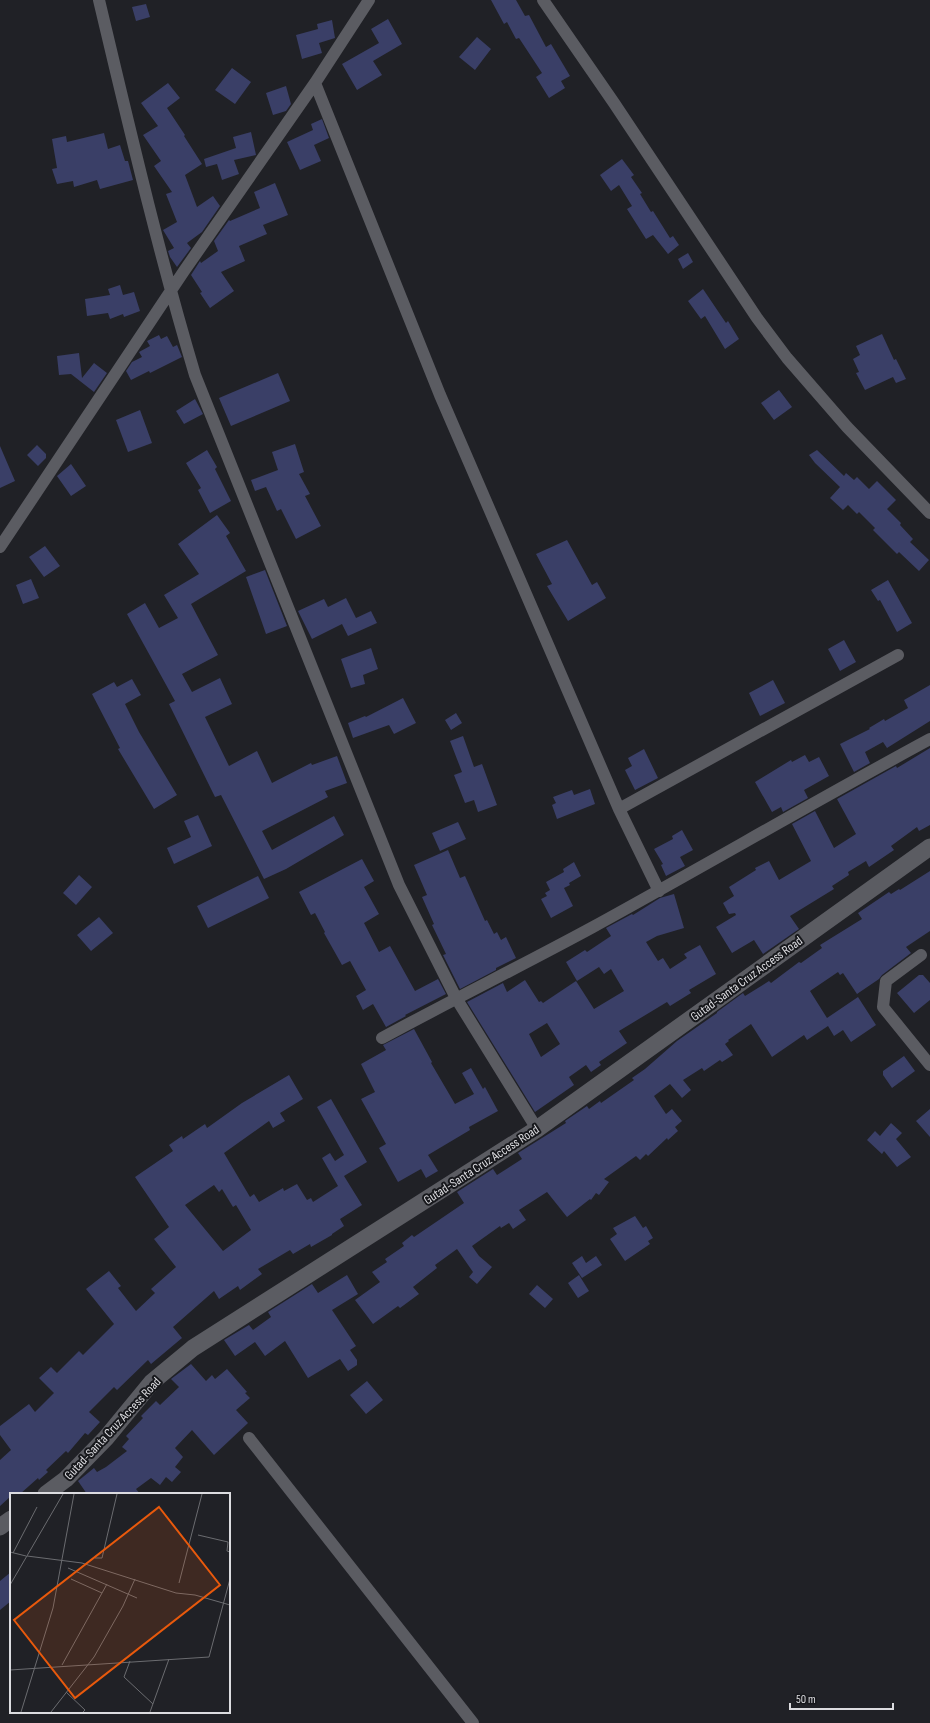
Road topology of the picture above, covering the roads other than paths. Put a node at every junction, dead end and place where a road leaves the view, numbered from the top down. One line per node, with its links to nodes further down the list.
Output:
1 (99, 0): 5 (street)
2 (369, 0): 4 (street)
3 (543, 0): 6 (street)
4 (315, 83): 5 (street); 10 (street)
5 (171, 292): 7 (street); 14 (street)
6 (930, 513)
7 (0, 547)
8 (898, 655): 10 (street)
9 (930, 739): 12 (street)
10 (619, 809): 12 (street)
11 (930, 846): 17 (main road, Gutad-Santa Cruz Access Road)
12 (659, 891): 14 (street)
13 (921, 956): 16 (street)
14 (456, 998): 15 (street); 17 (street)
15 (382, 1038)
16 (930, 1065)
17 (537, 1129): 19 (main road, Gutad-Santa Cruz Access Road)
18 (249, 1438): 22 (street)
19 (47, 1493)
20 (10, 1520): 21 (main road)
21 (0, 1527)
22 (473, 1723)

